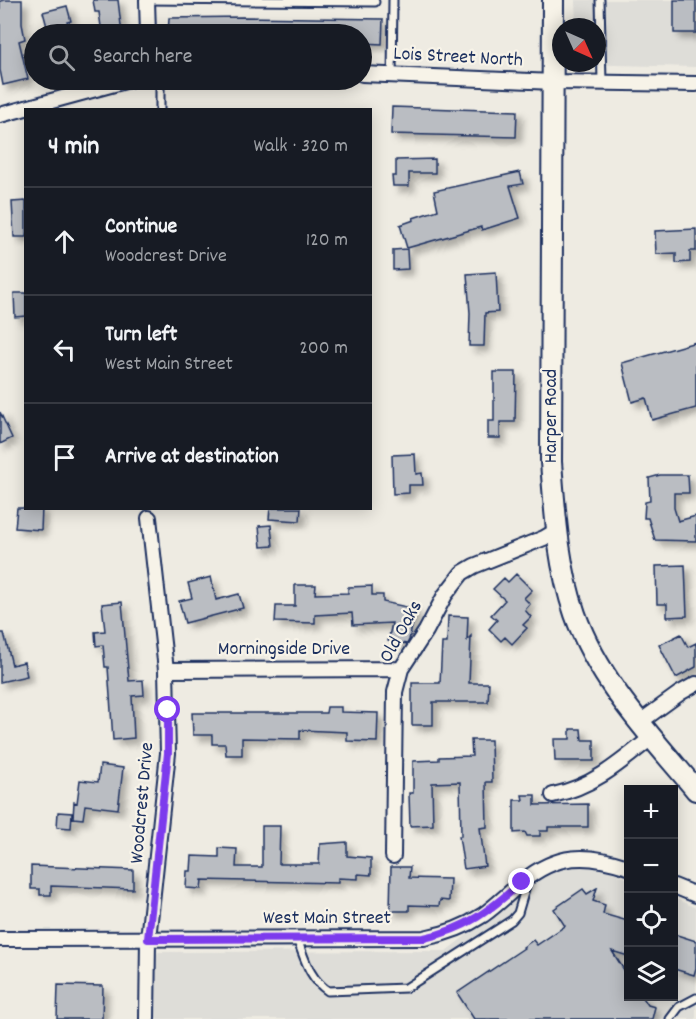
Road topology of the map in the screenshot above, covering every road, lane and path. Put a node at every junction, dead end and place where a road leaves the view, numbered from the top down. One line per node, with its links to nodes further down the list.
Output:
1 (147, 0): 5 (lane); 6 (street)
2 (393, 0): 8 (lane)
3 (553, 0): 9 (main road, Harper Road)
4 (600, 0): 10 (lane)
5 (375, 2)
6 (148, 24)
7 (372, 74): 8 (street, Lois Street North)
8 (393, 75): 9 (street, Lois Street North)
9 (554, 82): 10 (street, Lois Street North); 20 (main road, Harper Road)
10 (602, 82): 11 (street, Lois Street North)
11 (696, 84)
12 (104, 90): 14 (street)
13 (160, 90): 16 (lane)
14 (75, 102): 15 (street)
15 (40, 108)
16 (160, 108)
17 (24, 111): 18 (street)
18 (0, 115)
19 (149, 518): 22 (street, Woodcrest Drive)
20 (556, 531): 21 (street, Old Oaks); 24 (main road, Harper Road)
21 (401, 669): 22 (street, Morningside Drive); 27 (street, Old Oaks)
22 (166, 670): 34 (street, Woodcrest Drive)
23 (696, 684): 24 (street)
24 (646, 730): 25 (main road, Harper Road); 26 (street)
25 (696, 790)
26 (553, 795)
27 (393, 856)
28 (624, 866): 29 (street, West Main Street)
29 (529, 877): 32 (street, West Main Street); 32 (lane)
30 (678, 888): 31 (street)
31 (696, 896)
32 (297, 938): 34 (street, West Main Street)
33 (0, 939): 34 (street, West Main Street)
34 (148, 939): 36 (street, Woodcrest Drive)
35 (696, 998): 37 (lane)
36 (147, 1019)
37 (670, 1019)

